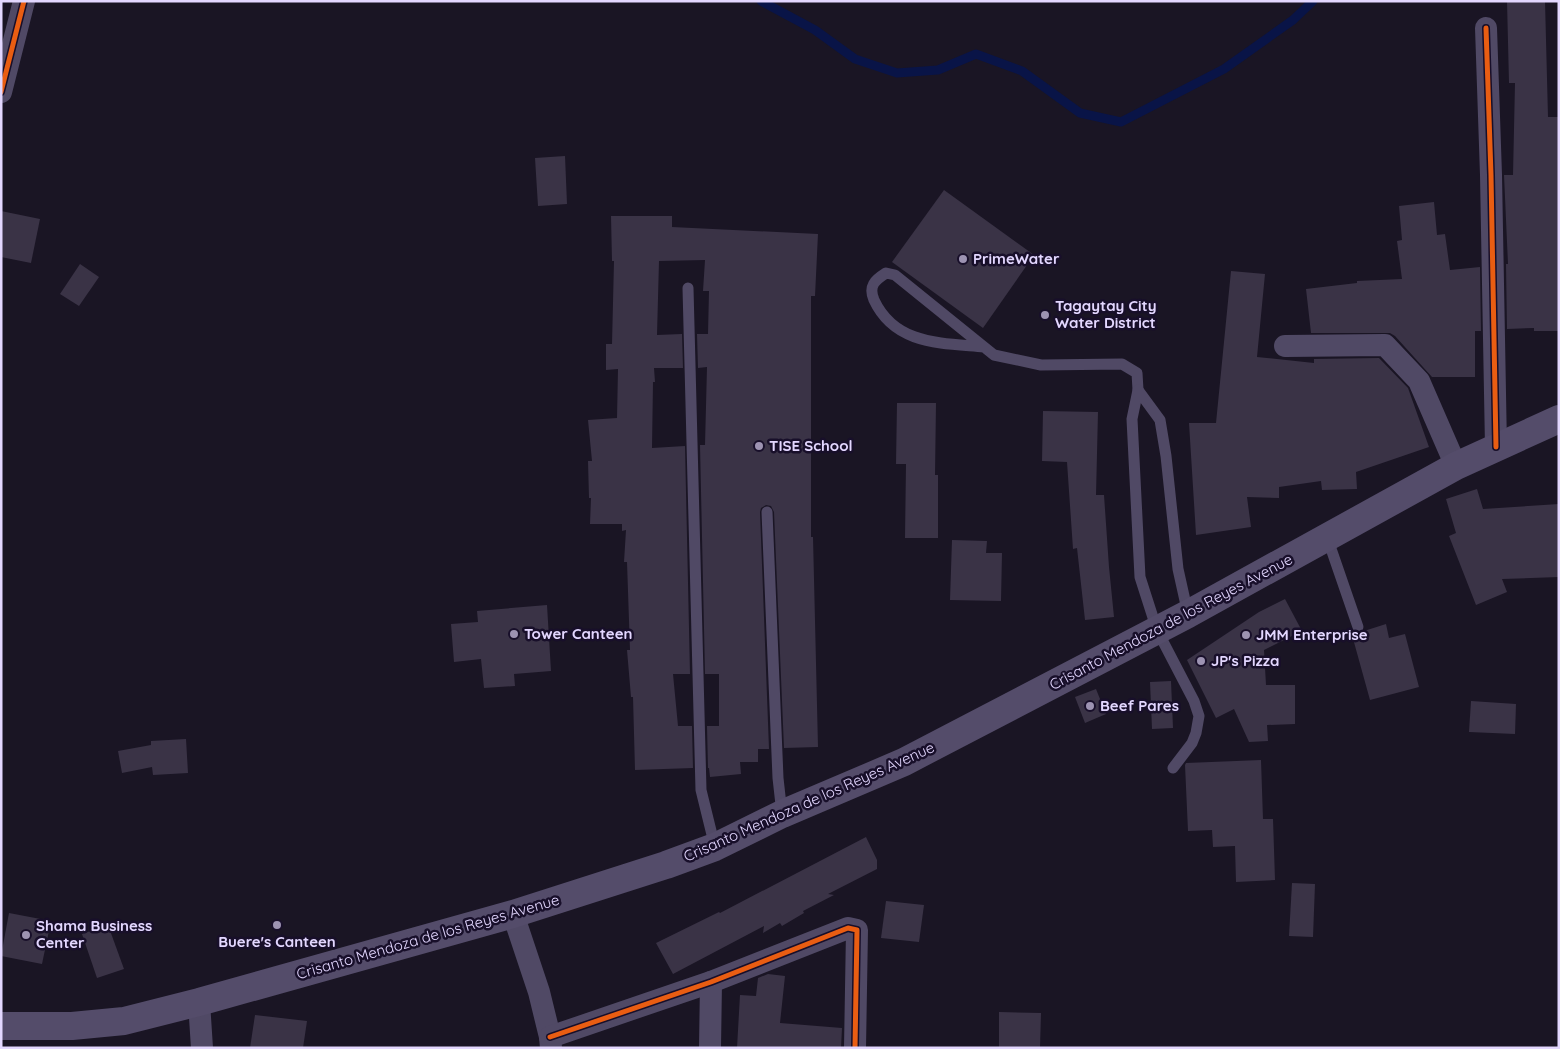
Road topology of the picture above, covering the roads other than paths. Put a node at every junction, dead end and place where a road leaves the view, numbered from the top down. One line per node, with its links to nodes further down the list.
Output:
1 (24, 1): 3 (street)
2 (1486, 28): 9 (street)
3 (1, 92)
4 (688, 288): 18 (lane)
5 (1285, 346): 10 (street)
6 (984, 347): 6 (lane); 7 (lane)
7 (1138, 390): 13 (lane); 15 (lane)
8 (1559, 419): 9 (main road, Crisanto Mendoza de los Reyes Avenue)
9 (1496, 447): 10 (main road, Crisanto Mendoza de los Reyes Avenue)
10 (1456, 466): 12 (main road, Crisanto Mendoza de los Reyes Avenue)
11 (767, 512): 17 (lane)
12 (1327, 537): 13 (main road, Crisanto Mendoza de los Reyes Avenue); 14 (lane)
13 (1188, 614): 15 (main road, Crisanto Mendoza de los Reyes Avenue)
14 (1358, 627)
15 (1157, 630): 16 (lane); 17 (main road, Crisanto Mendoza de los Reyes Avenue)
16 (1174, 768)
17 (782, 814): 18 (main road, Crisanto Mendoza de los Reyes Avenue)
18 (715, 847): 19 (main road, Crisanto Mendoza de los Reyes Avenue)
19 (513, 914): 21 (main road, Crisanto Mendoza de los Reyes Avenue); 23 (street)
20 (711, 982): 23 (street); 25 (street); 26 (street)
21 (199, 1002): 22 (main road, Crisanto Mendoza de los Reyes Avenue); 24 (street)
22 (1, 1026)
23 (550, 1042)
24 (202, 1048)
25 (710, 1048)
26 (855, 1048)

